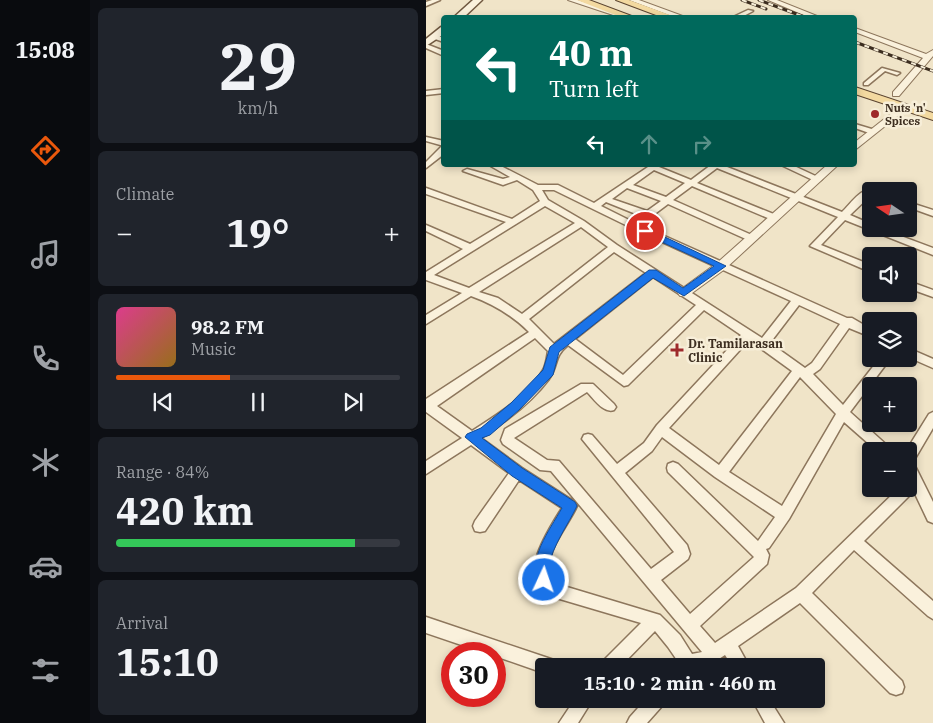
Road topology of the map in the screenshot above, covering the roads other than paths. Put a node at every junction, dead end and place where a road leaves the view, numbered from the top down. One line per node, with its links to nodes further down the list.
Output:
1 (437, 0): 10 (street)
2 (479, 0): 12 (main road)
3 (571, 0): 13 (street)
4 (581, 0): 14 (main road)
5 (591, 0): 15 (main road)
6 (610, 0): 16 (main road)
7 (620, 0): 17 (main road)
8 (632, 0): 18 (street)
9 (771, 0): 20 (street)
10 (426, 4)
11 (750, 11): 19 (street)
12 (461, 15)
13 (615, 15)
14 (624, 15)
15 (634, 15)
16 (655, 15)
17 (665, 15)
18 (676, 15)
19 (741, 15)
20 (811, 15)
21 (441, 31): 23 (main road)
22 (857, 31): 27 (street)
23 (434, 37): 24 (street); 25 (main road)
24 (441, 39)
25 (426, 45): 26 (street)
26 (441, 52)
27 (931, 56): 34 (street)
28 (897, 73): 30 (street)
29 (857, 82): 30 (main road)
30 (866, 84): 34 (main road)
31 (441, 91): 33 (street)
32 (857, 91): 36 (main road)
33 (426, 93)
34 (896, 94): 35 (main road)
35 (933, 106)
36 (905, 107): 37 (main road); 39 (street)
37 (933, 117)
38 (857, 127): 39 (street)
39 (872, 132): 42 (street)
40 (426, 139): 41 (street)
41 (441, 143)
42 (857, 145)
43 (441, 152): 44 (street)
44 (426, 166)
45 (497, 167): 53 (street)
46 (653, 167): 56 (street)
47 (656, 167): 55 (street)
48 (713, 167): 55 (street)
49 (721, 167): 60 (street)
50 (790, 167): 54 (street)
51 (831, 167): 54 (street)
52 (467, 171): 53 (street)
53 (518, 177): 57 (street)
54 (818, 179): 60 (street)
55 (692, 183): 62 (street); 69 (street)
56 (626, 185): 61 (street); 62 (street)
57 (536, 188): 63 (street); 64 (street)
58 (426, 191): 70 (street)
59 (862, 197): 68 (street)
60 (796, 198): 68 (street); 69 (street)
61 (605, 199): 64 (street); 67 (street)
62 (668, 201): 67 (street); 75 (street)
63 (545, 202): 70 (street); 71 (street)
64 (595, 206): 73 (street)
65 (917, 208): 66 (street)
66 (933, 214)
67 (648, 215): 73 (street)
68 (843, 216): 72 (street); 80 (street)
69 (773, 217): 75 (street)
70 (513, 222): 77 (street)
71 (581, 223): 78 (street); 85 (street)
72 (862, 224)
73 (634, 225): 81 (street)
74 (426, 228): 77 (street)
75 (751, 238): 81 (street)
76 (898, 238): 79 (street)
77 (470, 248): 83 (street)
78 (614, 248): 82 (street); 90 (street)
79 (933, 252)
80 (862, 265)
81 (721, 266): 86 (street); 88 (street)
82 (652, 273): 86 (street); 96 (street)
83 (426, 276): 85 (street)
84 (917, 288): 87 (street)
85 (468, 292): 90 (street); 91 (street)
86 (684, 293): 89 (street)
87 (933, 294)
88 (797, 300): 92 (street); 97 (street)
89 (703, 305): 95 (street); 96 (street)
90 (522, 319): 94 (street)
91 (426, 320)
92 (848, 321): 93 (street); 102 (street)
93 (862, 328)
94 (536, 332): 98 (street); 103 (street)
95 (748, 335): 97 (street); 107 (street)
96 (568, 340): 98 (street)
97 (763, 344): 102 (street)
98 (554, 350): 108 (street)
99 (917, 356): 100 (street)
100 (933, 364)
101 (879, 367): 105 (street)
102 (802, 372): 105 (street); 116 (street)
103 (427, 405): 108 (street)
104 (610, 407): 124 (street)
105 (843, 413): 110 (street); 119 (street)
106 (933, 417): 111 (street)
107 (661, 429): 115 (street); 116 (street)
108 (472, 437): 112 (street); 114 (street)
109 (588, 439): 115 (street)
110 (875, 442)
111 (917, 444)
112 (426, 468)
113 (673, 468): 128 (street)
114 (517, 472): 121 (street); 127 (street)
115 (616, 472): 124 (street)
116 (720, 473): 119 (street)
117 (917, 483): 120 (street)
118 (899, 497): 122 (street)
119 (784, 515): 123 (street)
120 (933, 518)
121 (480, 526)
122 (854, 542): 125 (street); 126 (street)
123 (764, 543)
124 (650, 579): 128 (street)
125 (801, 593): 130 (street); 137 (street)
126 (933, 610)
127 (655, 620): 132 (street); 133 (street)
128 (689, 624): 131 (street)
129 (426, 625): 136 (street)
130 (727, 643): 131 (street); 135 (street)
131 (713, 653): 134 (street)
132 (618, 658)
133 (684, 658)
134 (707, 658)
135 (736, 658)
136 (535, 662)
137 (896, 687)
138 (579, 708): 141 (street)
139 (649, 708): 142 (street)
140 (766, 708): 143 (street)
141 (568, 723)
142 (636, 723)
143 (775, 723)

